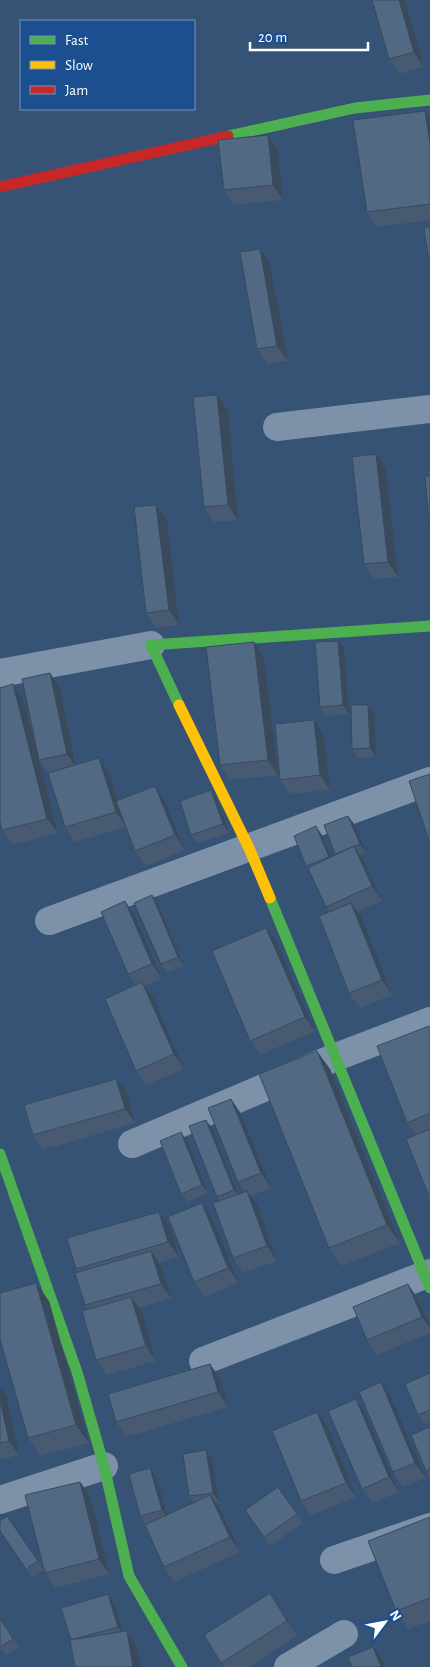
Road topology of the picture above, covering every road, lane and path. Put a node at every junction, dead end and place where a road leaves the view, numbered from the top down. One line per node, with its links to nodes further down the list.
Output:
1 (430, 100): 2 (street)
2 (0, 187)
3 (430, 408): 4 (street)
4 (277, 427)
5 (430, 626): 6 (street)
6 (151, 645): 7 (street); 9 (street)
7 (0, 673)
8 (430, 781): 9 (street)
9 (250, 848): 10 (street); 12 (street)
10 (49, 921)
11 (430, 1021): 12 (street)
12 (336, 1056): 13 (street); 15 (street)
13 (132, 1144)
14 (0, 1154): 17 (street)
15 (428, 1279): 16 (street)
16 (203, 1362)
17 (104, 1466): 18 (street); 22 (street)
18 (0, 1500)
19 (430, 1526): 20 (street)
20 (334, 1560)
21 (344, 1634): 23 (street)
22 (182, 1667)
23 (288, 1667)

